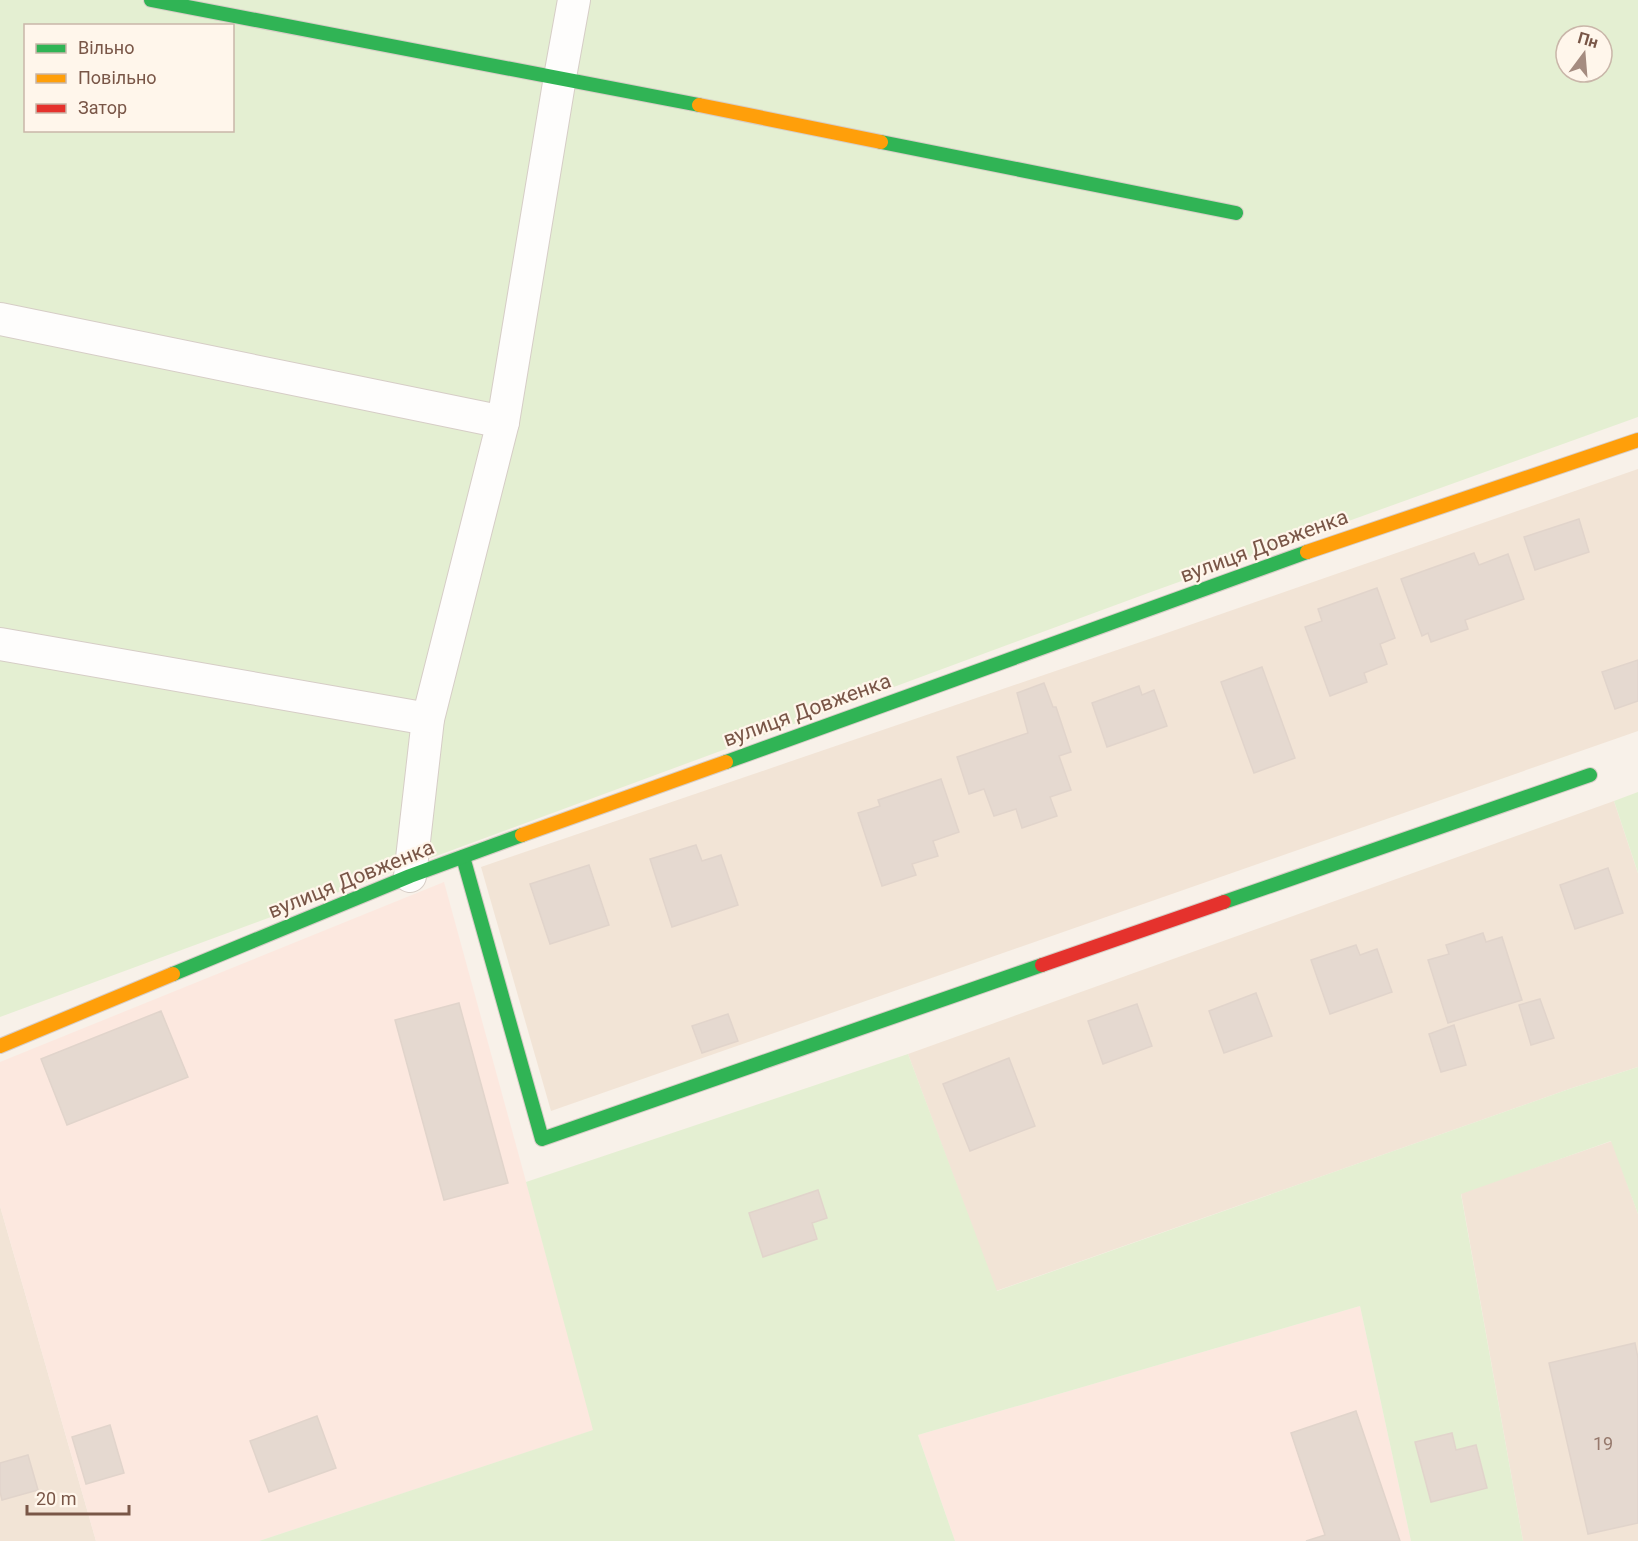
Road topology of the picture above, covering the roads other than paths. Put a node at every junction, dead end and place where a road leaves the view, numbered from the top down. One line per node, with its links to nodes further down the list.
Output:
1 (151, 0): 3 (street)
2 (574, 0): 3 (street)
3 (560, 77): 4 (street); 6 (street)
4 (1236, 213)
5 (0, 319): 6 (street)
6 (503, 422): 9 (street)
7 (1638, 440): 11 (street, вулиця Довженка)
8 (0, 644): 9 (street)
9 (428, 719): 12 (street)
10 (1590, 775): 11 (street)
11 (463, 857): 12 (street, вулиця Довженка)
12 (410, 876): 13 (street, вулиця Довженка)
13 (0, 1046)

